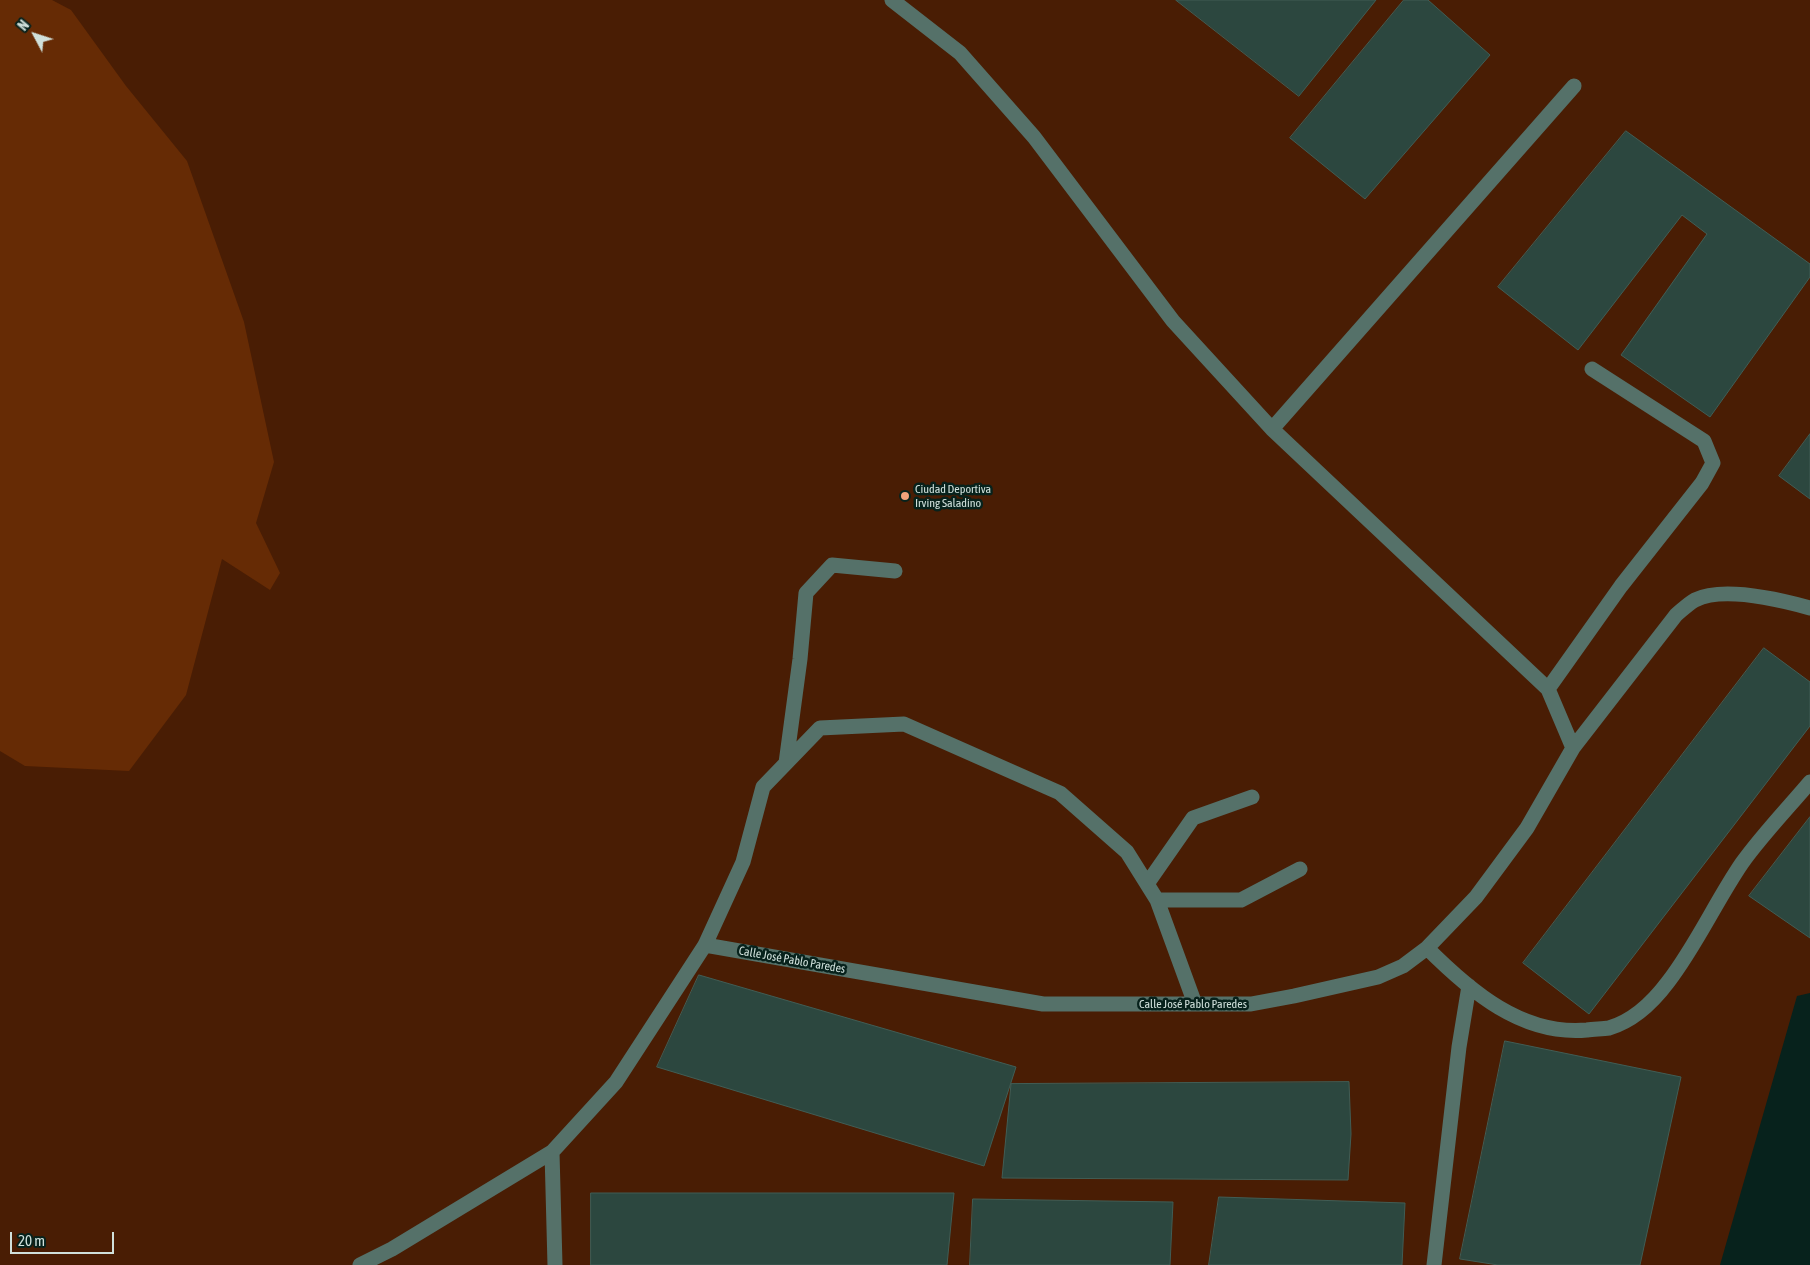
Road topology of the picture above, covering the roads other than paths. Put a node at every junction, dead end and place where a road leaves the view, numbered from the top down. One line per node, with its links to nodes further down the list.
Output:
1 (892, 0): 4 (street)
2 (1574, 86): 4 (street)
3 (1592, 369): 7 (street)
4 (1272, 429): 7 (street)
5 (895, 571): 9 (street)
6 (1810, 608): 8 (street, Calle José Pablo Paredes)
7 (1548, 689): 8 (street)
8 (1573, 748): 16 (street, Calle José Pablo Paredes)
9 (786, 763): 13 (street); 15 (street)
10 (1810, 782): 17 (street)
11 (1252, 797): 13 (street)
12 (1300, 869): 14 (street)
13 (1147, 884): 14 (street)
14 (1157, 900): 18 (street)
15 (705, 946): 18 (street, Calle José Pablo Paredes); 19 (street)
16 (1427, 948): 17 (street); 18 (street, Calle José Pablo Paredes)
17 (1469, 986): 22 (street)
18 (1196, 1004)
19 (552, 1152): 20 (street); 21 (street)
20 (360, 1265)
21 (555, 1265)
22 (1434, 1265)

